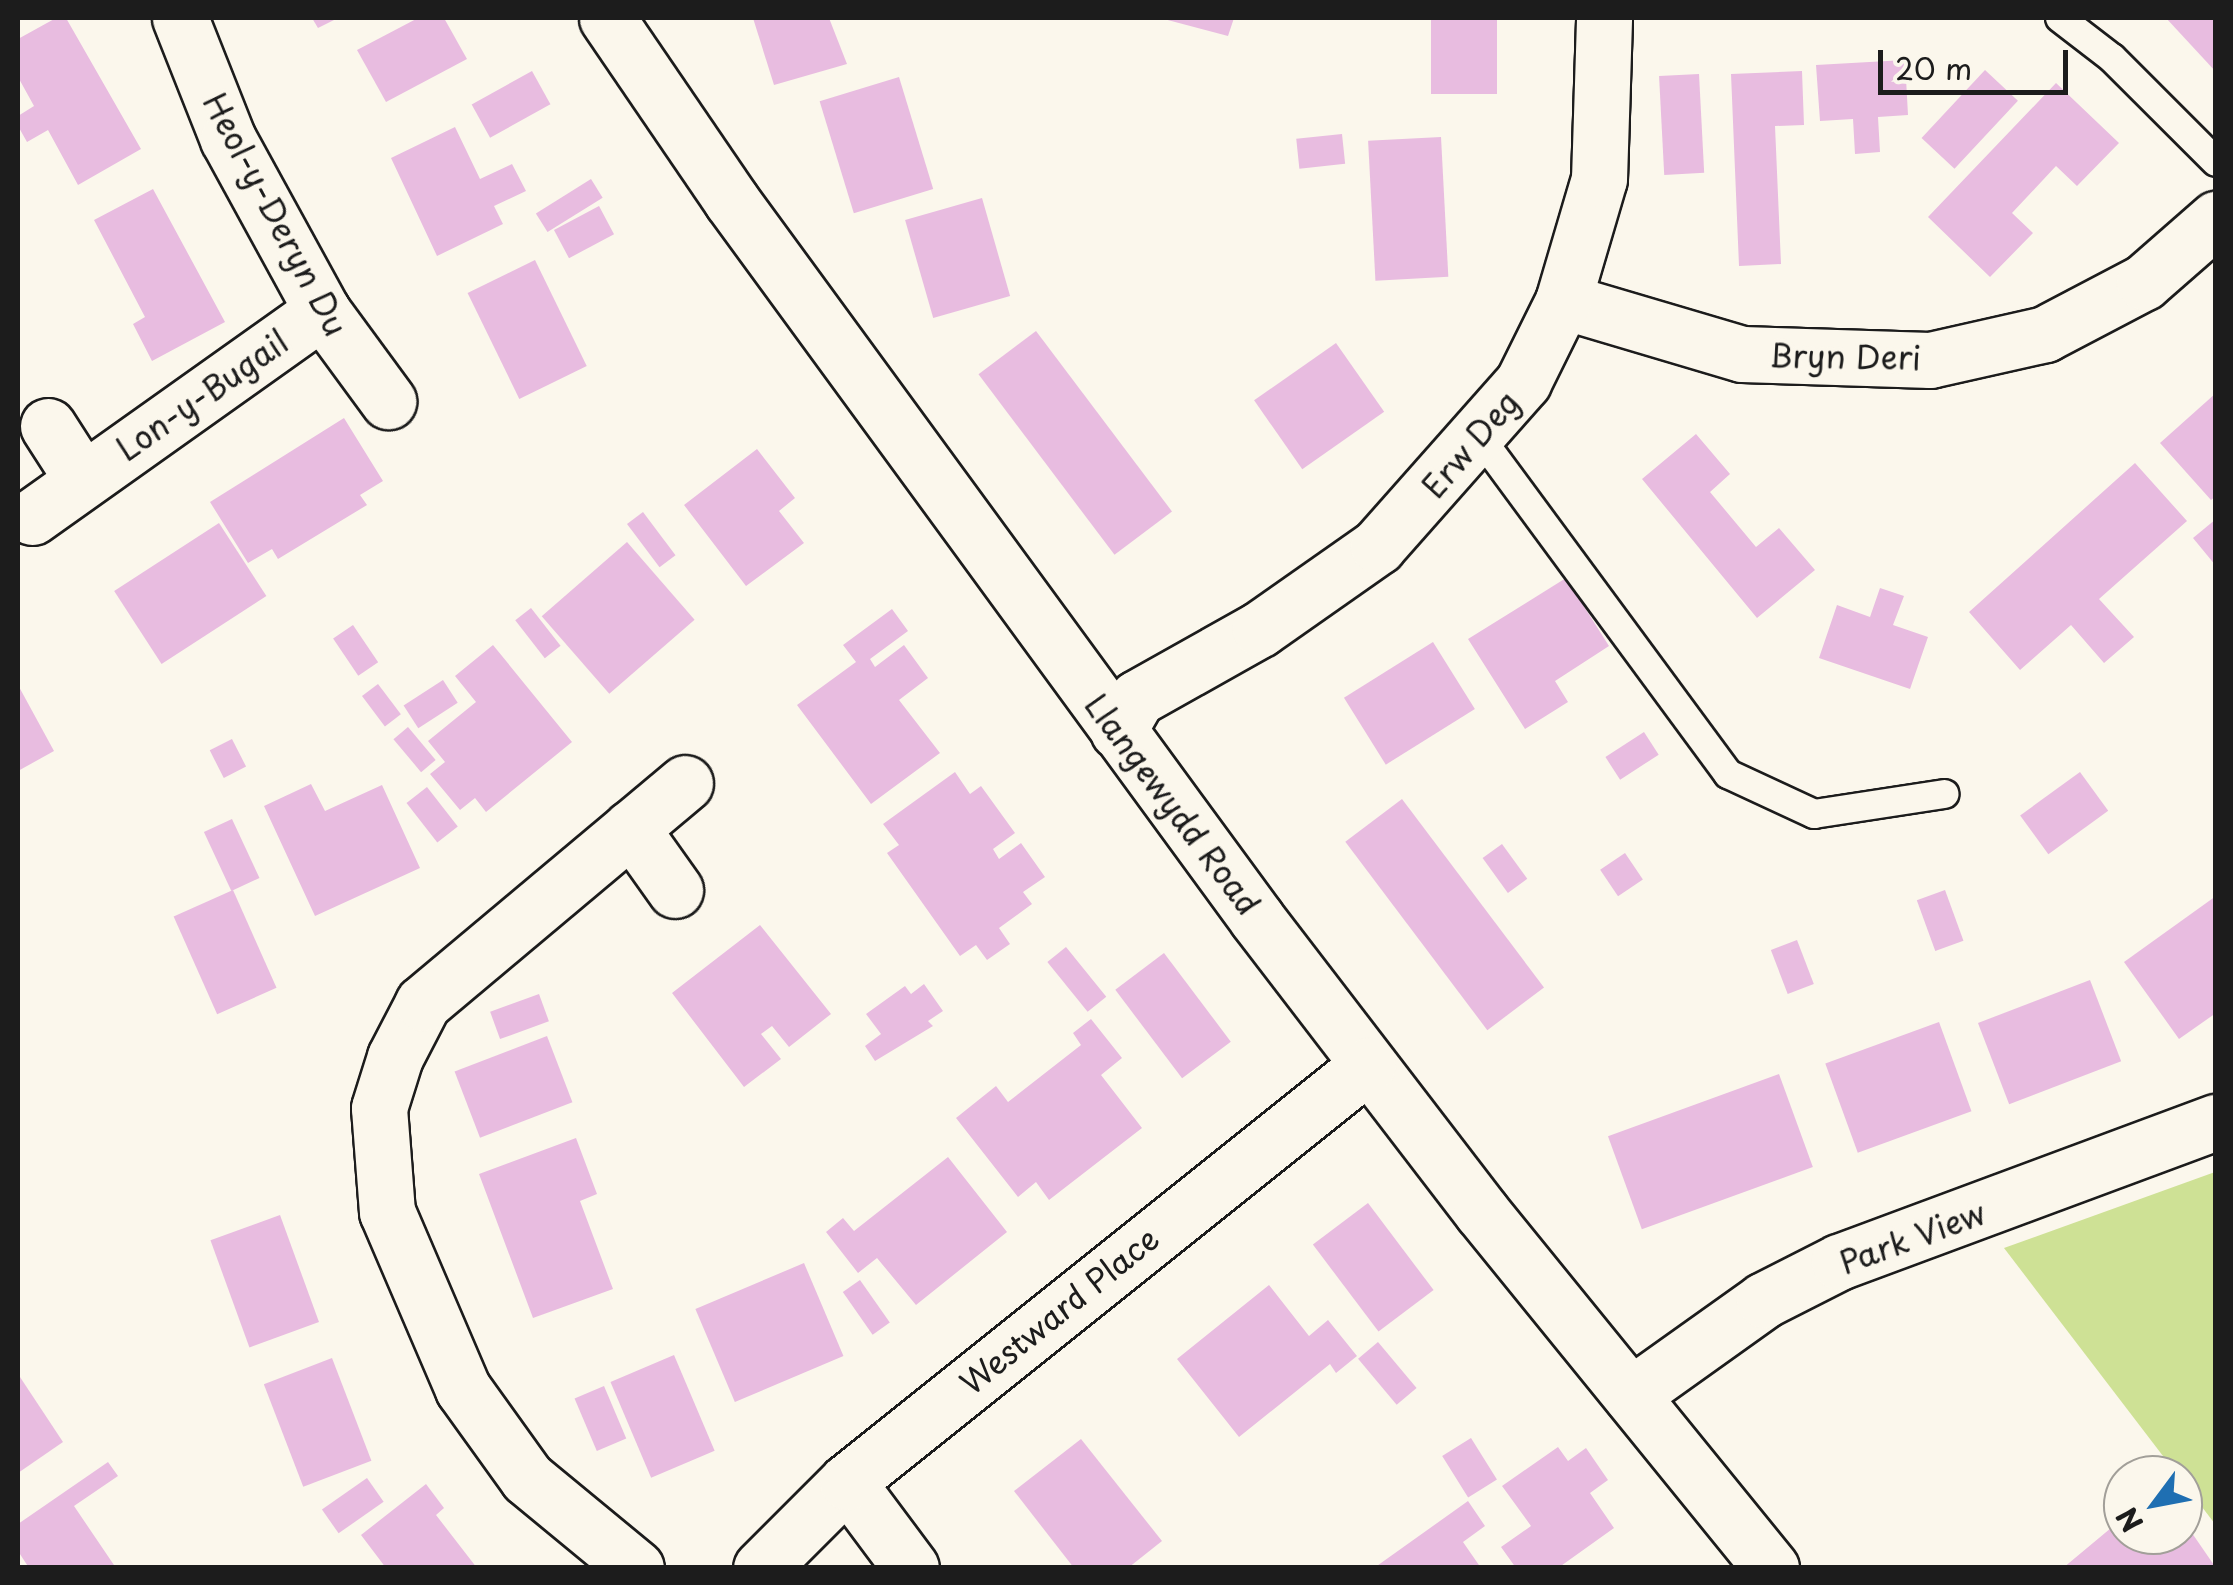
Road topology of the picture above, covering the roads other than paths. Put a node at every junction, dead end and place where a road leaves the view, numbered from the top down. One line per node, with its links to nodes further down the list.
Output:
1 (180, 18): 8 (street, Heol-y-Deryn Du)
2 (607, 18): 14 (street, Llangewydd Road)
3 (1604, 18): 7 (street, Erw Deg)
4 (2060, 18): 5 (lane)
5 (2216, 162)
6 (2216, 219): 7 (street, Bryn Deri)
7 (1563, 300): 11 (street, Erw Deg)
8 (322, 311): 9 (street, Heol-y-Deryn Du); 12 (street, Lon-y-Bugail)
9 (388, 401)
10 (48, 426): 12 (street, Lon-y-Bugail)
11 (1479, 436): 14 (street, Erw Deg); 16 (lane)
12 (82, 479): 13 (street, Lon-y-Bugail)
13 (32, 517)
14 (1118, 732): 19 (street, Llangewydd Road)
15 (685, 783): 17 (street)
16 (1944, 794)
17 (631, 828): 18 (street); 23 (street)
18 (675, 890)
19 (1368, 1066): 21 (street, Llangewydd Road); 22 (street, Westward Place)
20 (2216, 1122): 21 (street, Park View)
21 (1631, 1395): 26 (street, Llangewydd Road)
22 (847, 1482): 24 (street, Westward Place); 25 (street)
23 (636, 1568)
24 (761, 1568)
25 (910, 1568)
26 (1770, 1568)

